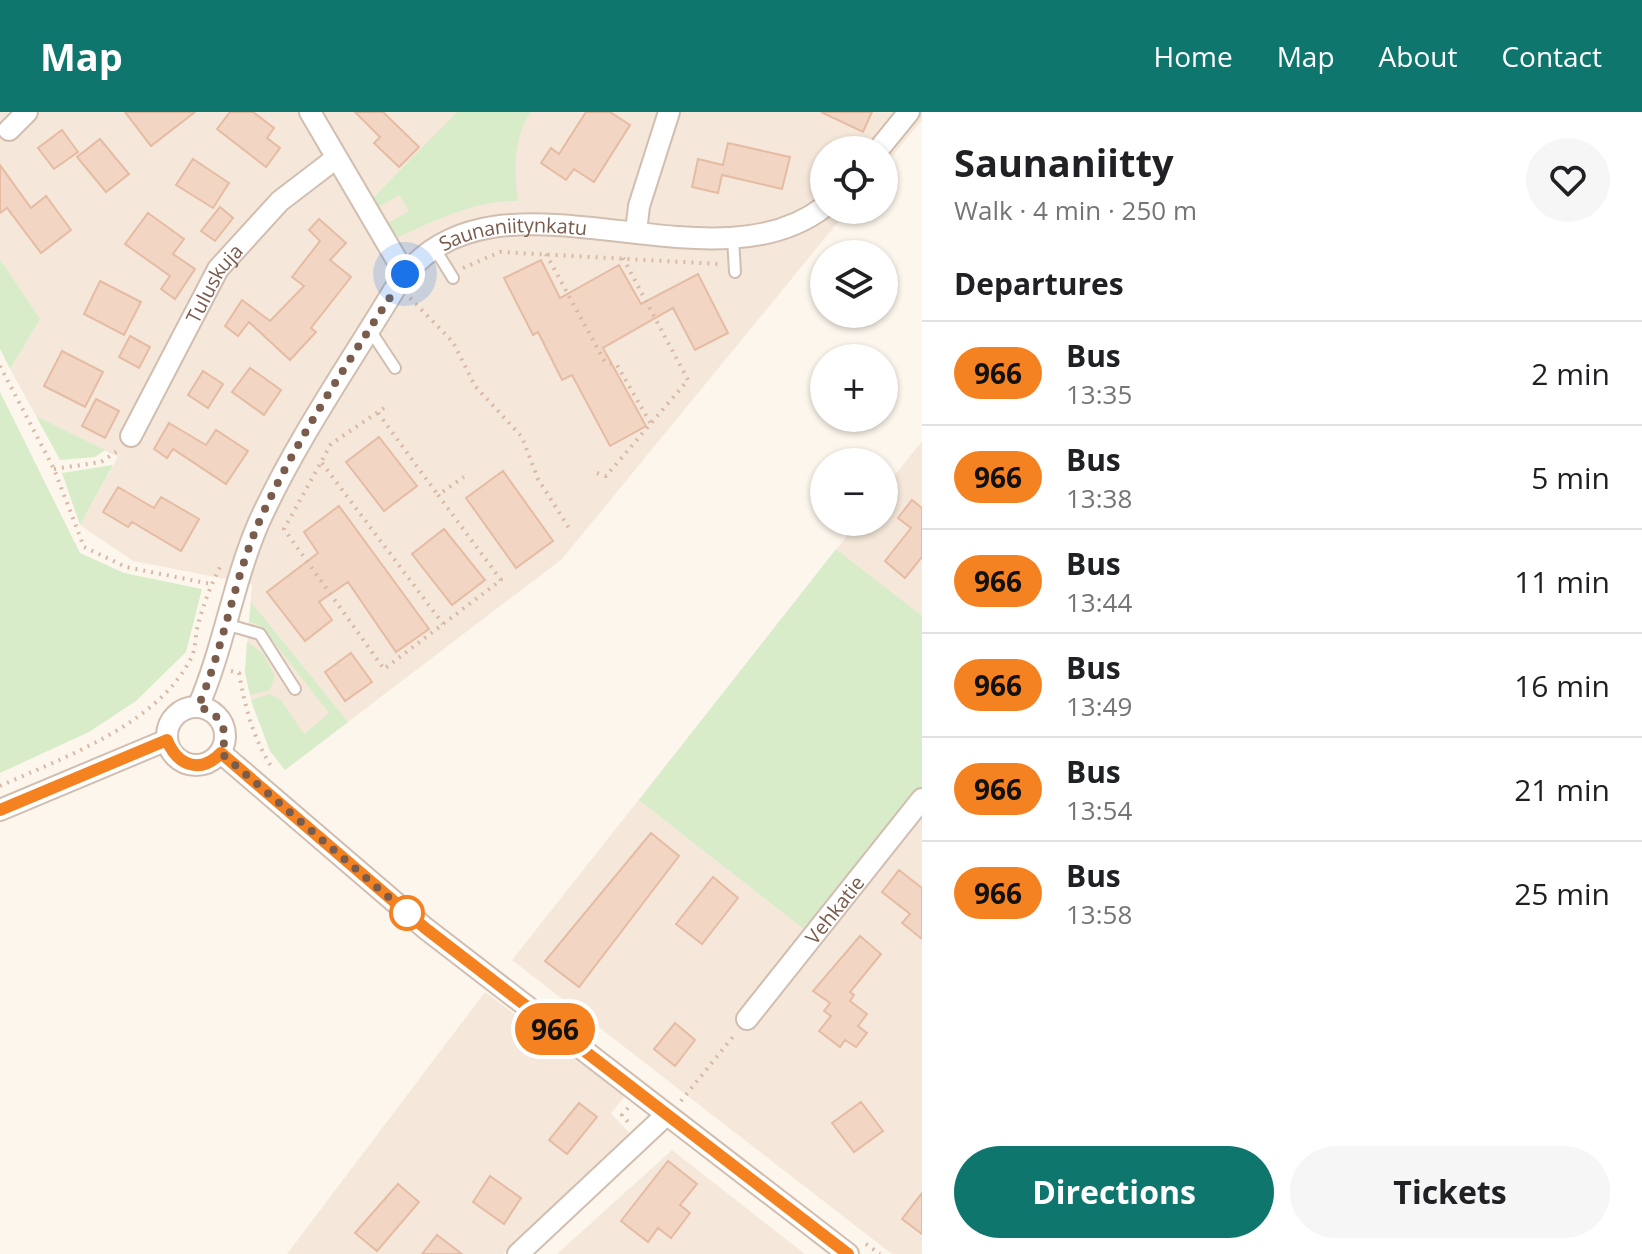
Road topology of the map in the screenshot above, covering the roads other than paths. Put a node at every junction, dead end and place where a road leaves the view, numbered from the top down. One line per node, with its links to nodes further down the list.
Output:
1 (27, 112): 5 (street)
2 (310, 112): 7 (street)
3 (669, 112): 9 (street)
4 (909, 112): 6 (street)
5 (9, 130)
6 (889, 136)
7 (335, 159): 14 (street); 17 (street, Tuluskuja)
8 (810, 216): 10 (street, Saunaniitynkatu)
9 (636, 232): 10 (street, Saunaniitynkatu); 11 (street, Saunaniitynkatu)
10 (733, 238): 12 (lane)
11 (435, 249): 13 (lane); 14 (street, Saunaniitynkatu)
12 (734, 268)
13 (452, 276)
14 (400, 282): 15 (street, Saunaniitynkatu)
15 (370, 330): 16 (lane); 18 (street, Saunaniitynkatu)
16 (395, 368)
17 (131, 436)
18 (225, 624): 19 (lane); 20 (street, Saunaniitynkatu)
19 (295, 689)
20 (198, 707): 21 (street); 22 (street)
21 (167, 740): 22 (street); 24 (street)
22 (221, 753): 26 (street)
23 (922, 799): 25 (street, Vehkatie)
24 (0, 810)
25 (747, 1019)
26 (665, 1116): 27 (street); 28 (street)
27 (852, 1245)
28 (518, 1254)

